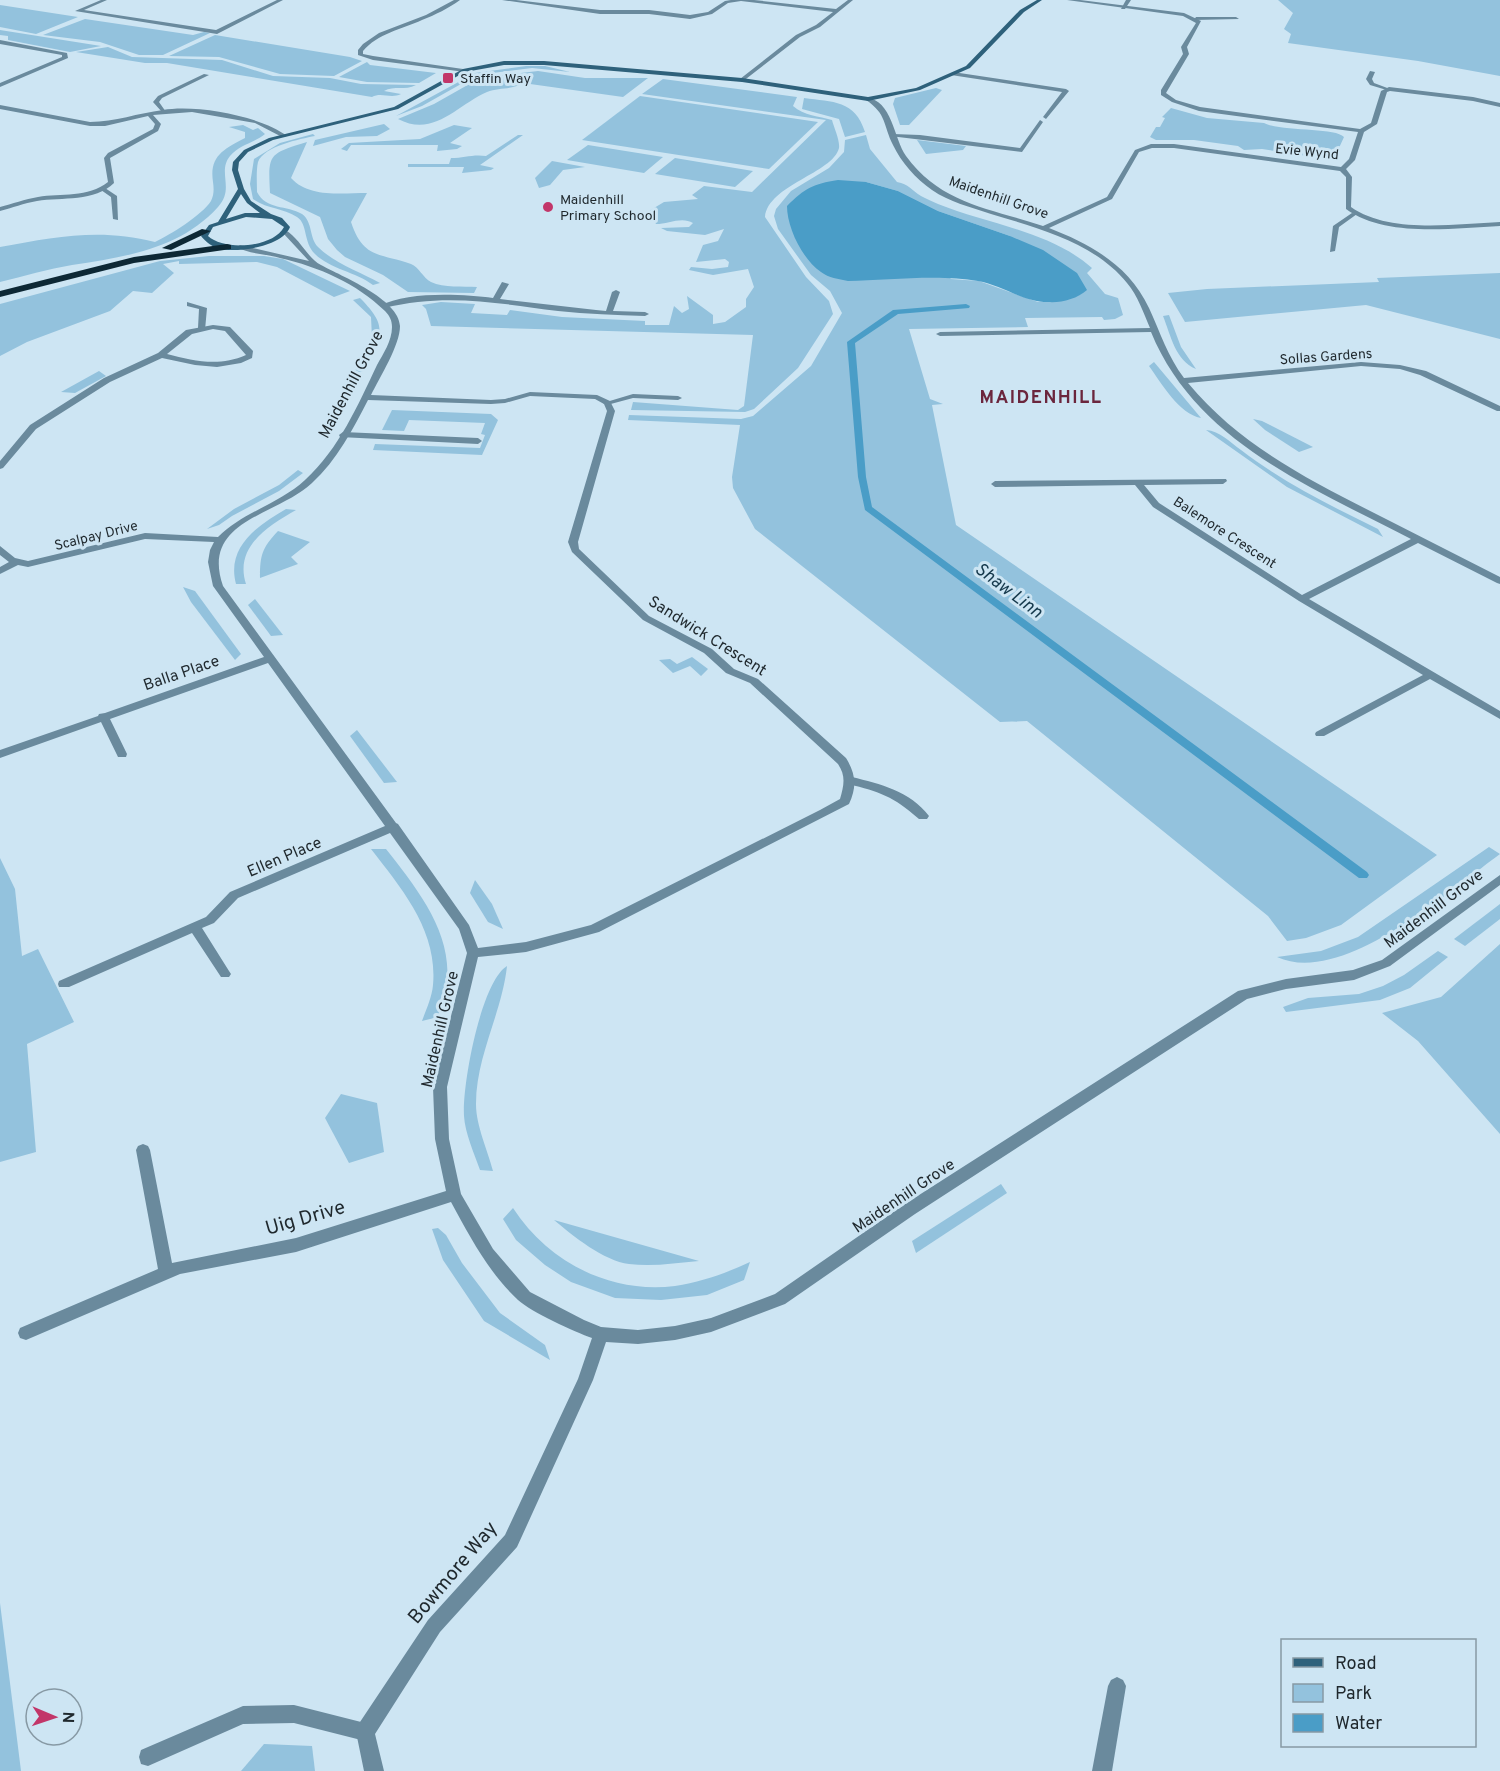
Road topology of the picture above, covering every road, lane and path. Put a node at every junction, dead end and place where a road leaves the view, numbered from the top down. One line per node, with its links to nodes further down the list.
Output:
1 (105, 0): 2 (street)
2 (281, 0)
3 (458, 0): 16 (street)
4 (504, 0): 11 (street)
5 (851, 0): 12 (street)
6 (1040, 0): 18 (street)
7 (1069, 0): 10 (street)
8 (1129, 0): 10 (street)
9 (582, 4): 11 (street)
10 (1123, 8): 13 (street)
11 (575, 9): 12 (street)
12 (837, 11): 20 (street)
13 (1196, 19): 14 (street); 30 (street, Evie Wynd)
14 (1236, 19)
15 (0, 42): 21 (street)
16 (463, 71): 20 (street); 31 (street)
17 (1372, 72): 22 (street)
18 (952, 74): 23 (street); 28 (street)
19 (206, 75): 26 (street)
20 (742, 80): 23 (street)
21 (0, 85)
22 (1388, 90): 24 (street); 30 (street)
23 (868, 99): 32 (street, Maidenhill Grove)
24 (1500, 105)
25 (0, 107): 27 (street)
26 (164, 111): 27 (street); 31 (street)
27 (149, 114): 34 (street)
28 (1046, 117)
29 (1040, 123): 32 (street)
30 (1360, 131): 33 (street, Evie Wynd)
31 (284, 136): 35 (street)
32 (893, 136): 42 (street, Maidenhill Grove)
33 (1342, 169): 37 (street); 42 (street, Evie Wynd)
34 (104, 189): 36 (street); 39 (street)
35 (241, 189): 38 (street); 40 (street)
36 (0, 208)
37 (1353, 214): 41 (street); 47 (street)
38 (269, 216): 40 (street); 44 (street)
39 (116, 219)
40 (220, 221): 43 (street)
41 (1500, 224)
42 (1044, 228): 59 (street, Maidenhill Grove)
43 (206, 231): 45 (street); 48 (highway)
44 (285, 232): 46 (street); 49 (street, Maidenhill Grove)
45 (227, 247): 46 (street); 48 (highway)
46 (240, 248): 49 (street, Maidenhill Grove)
47 (1332, 251)
48 (134, 261): 52 (highway)
49 (315, 264): 55 (street, Maidenhill Grove)
50 (505, 284): 53 (street)
51 (615, 292): 56 (street)
52 (0, 294)
53 (496, 299): 55 (street); 56 (street)
54 (190, 304): 58 (street)
55 (384, 306): 63 (street, Maidenhill Grove)
56 (609, 313): 57 (street)
57 (645, 314)
58 (202, 328): 61 (street); 61 (street)
59 (1155, 330): 60 (street); 62 (street, Maidenhill Grove)
60 (940, 334)
61 (161, 355): 69 (street)
62 (1181, 381): 66 (street, Sollas Gardens); 76 (street, Maidenhill Grove)
63 (365, 397): 65 (street); 67 (street, Maidenhill Grove)
64 (678, 398): 65 (street)
65 (607, 403): 89 (street, Sandwick Crescent)
66 (1500, 409)
67 (343, 435): 68 (street); 75 (street, Maidenhill Grove)
68 (478, 441)
69 (15, 445): 70 (street); 71 (street)
70 (0, 446)
71 (0, 466)
72 (1222, 481): 73 (street, Balemore Crescent)
73 (1138, 483): 74 (street, Balemore Crescent); 81 (street, Balemore Crescent)
74 (995, 484)
75 (220, 540): 78 (street, Scalpay Drive); 82 (street, Maidenhill Grove)
76 (1417, 540): 80 (street, Maidenhill Grove); 81 (street)
77 (0, 549): 78 (street)
78 (16, 562): 79 (street, Scalpay Drive)
79 (0, 571)
80 (1500, 581)
81 (1302, 599): 83 (street, Balemore Crescent)
82 (270, 659): 84 (street, Balla Place); 91 (street, Maidenhill Grove)
83 (1430, 675): 85 (street, Balemore Crescent); 86 (street)
84 (103, 716): 87 (street, Balla Place); 88 (street)
85 (1500, 717)
86 (1320, 734)
87 (0, 754)
88 (122, 754)
89 (852, 781): 90 (street); 94 (street)
90 (923, 816)
91 (394, 827): 93 (street, Ellen Place); 94 (street, Maidenhill Grove)
92 (1500, 879): 101 (street, Maidenhill Grove)
93 (195, 927): 95 (street); 96 (street, Ellen Place)
94 (473, 953): 98 (street, Maidenhill Grove)
95 (225, 974)
96 (64, 984)
97 (143, 1150): 99 (street)
98 (454, 1195): 99 (street, Uig Drive); 101 (street, Maidenhill Grove)
99 (166, 1273): 100 (street, Uig Drive)
100 (26, 1333)
101 (601, 1334): 103 (street, Bowmore Way)
102 (1117, 1686): 106 (street)
103 (365, 1732): 104 (street); 105 (street)
104 (148, 1757)
105 (374, 1771)
106 (1102, 1771)

